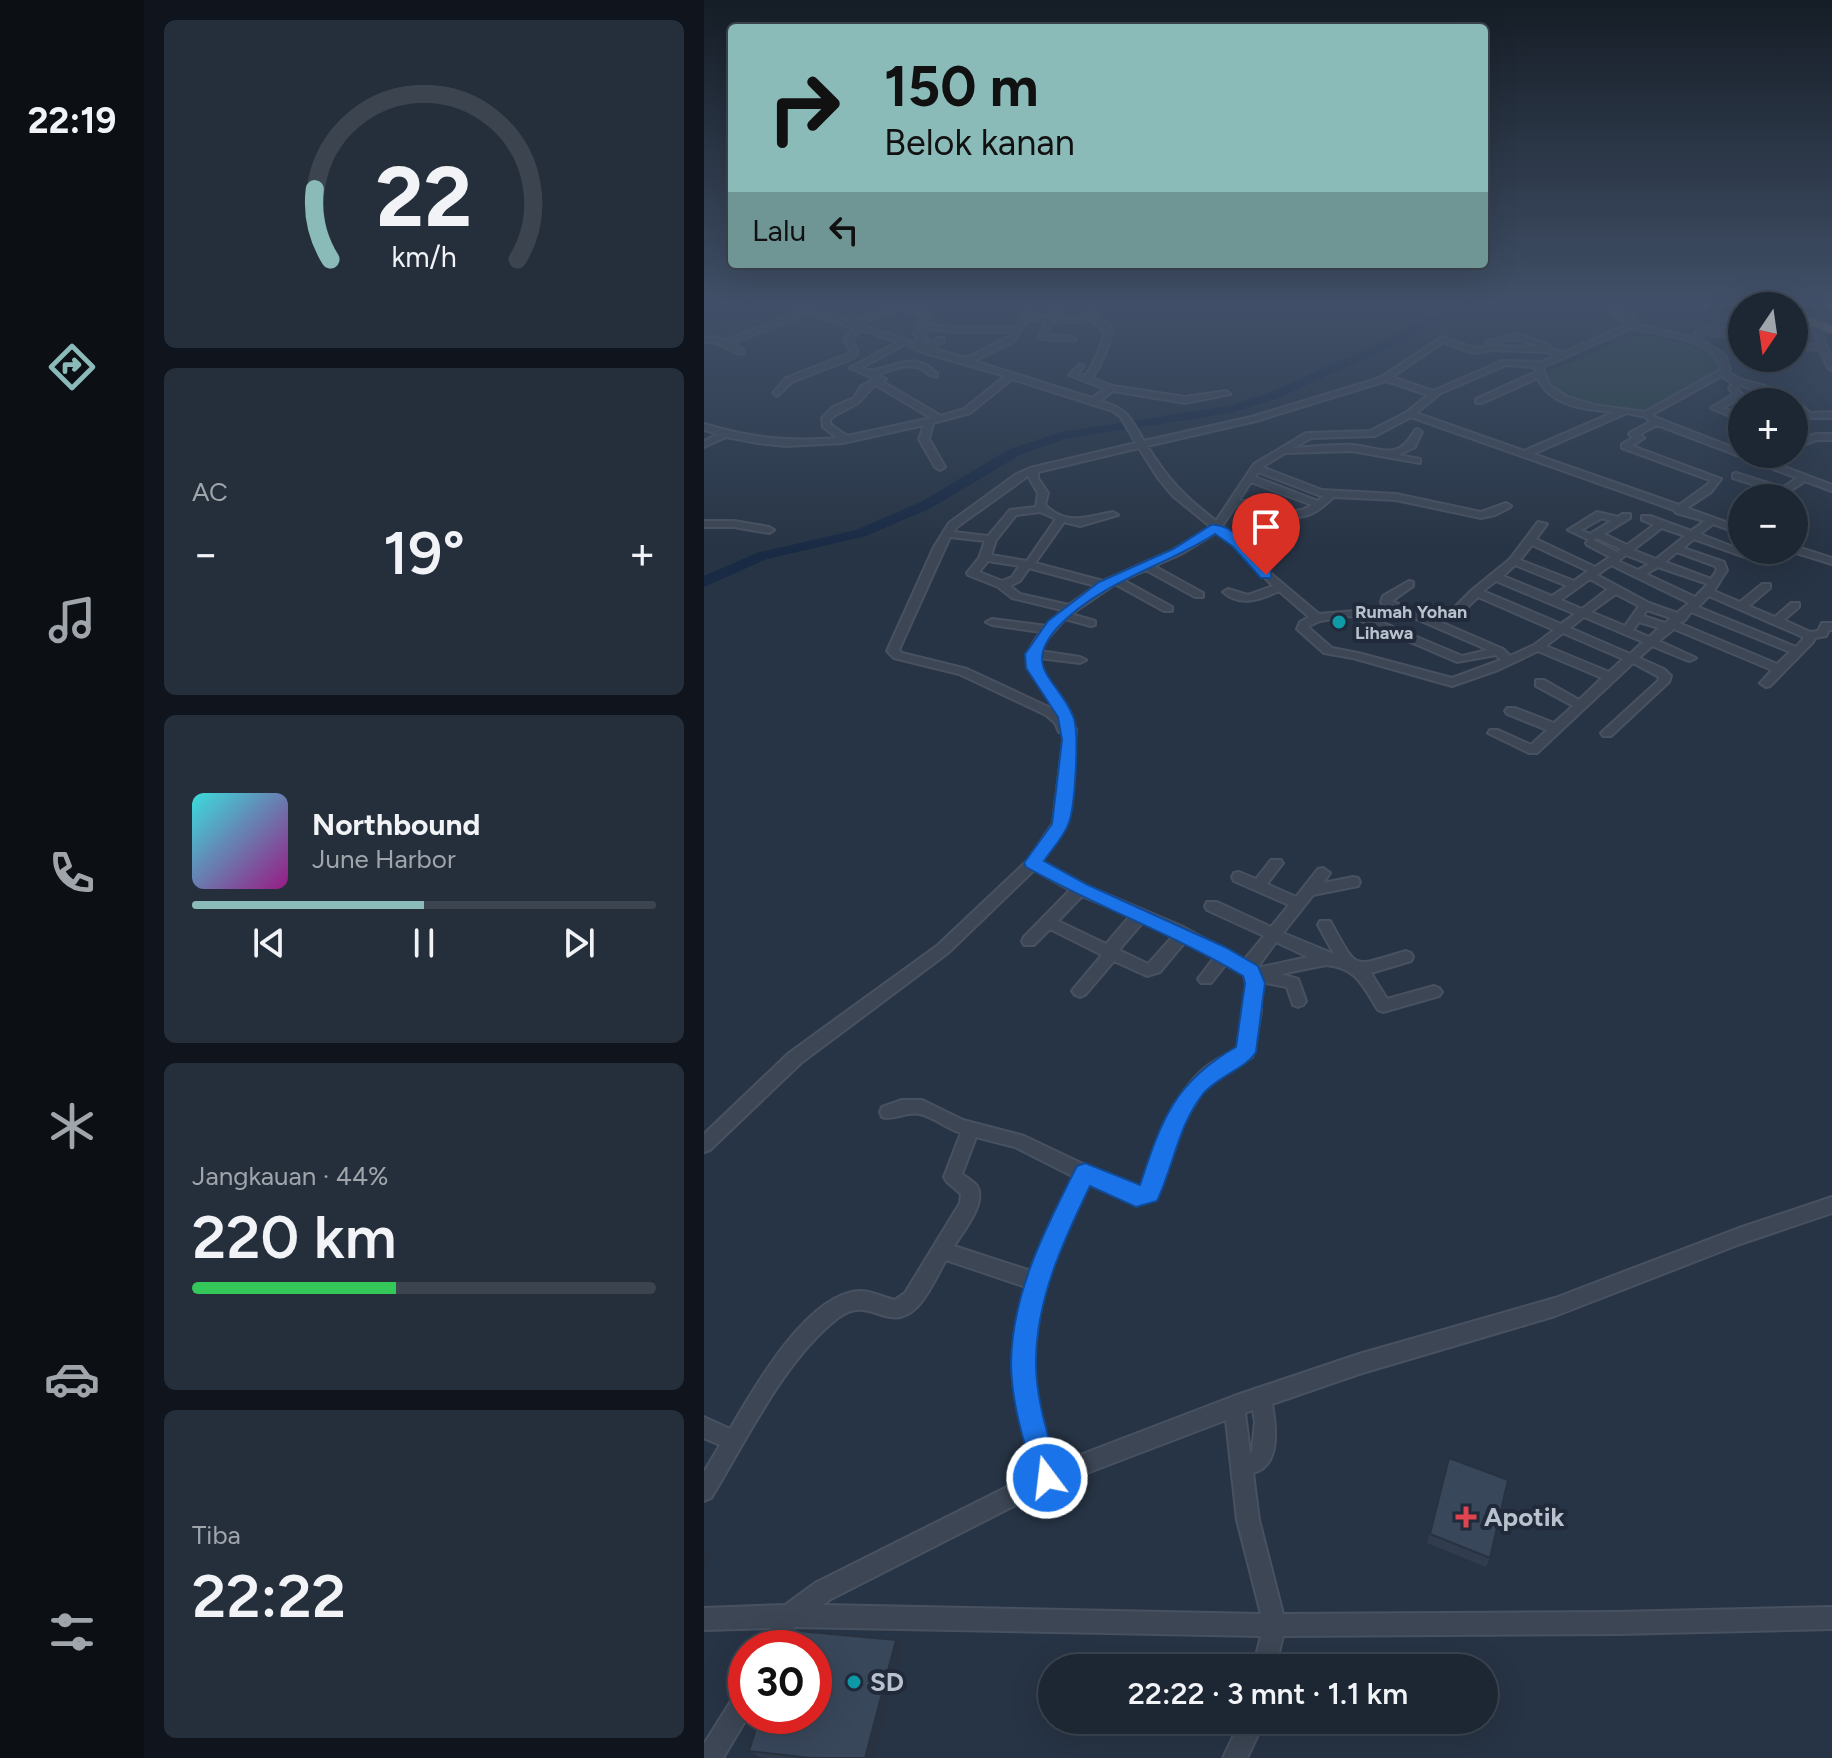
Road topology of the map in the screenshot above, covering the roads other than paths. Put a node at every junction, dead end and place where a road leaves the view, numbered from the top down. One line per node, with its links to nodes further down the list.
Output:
1 (782, 388): 14 (street)
2 (864, 388): 36 (street)
3 (889, 388): 27 (street)
4 (995, 388): 27 (street)
5 (1050, 388): 18 (street)
6 (1111, 388): 16 (street); 18 (street)
7 (1363, 388): 40 (street)
8 (1376, 388): 15 (street)
9 (1416, 388): 17 (street)
10 (1447, 388): 17 (street)
11 (1505, 388): 19 (street)
12 (1548, 388): 21 (street)
13 (1695, 388): 24 (street)
14 (777, 393)
15 (1366, 393)
16 (1226, 394)
17 (1434, 394): 23 (street)
18 (1094, 401): 40 (street)
19 (1479, 401)
20 (1728, 401): 22 (street)
21 (1626, 410): 24 (street); 45 (street)
22 (1728, 413)
23 (1410, 414): 38 (street); 45 (street)
24 (1648, 415): 30 (street)
25 (1832, 415): 29 (street)
26 (1808, 416): 29 (street)
27 (934, 420): 36 (street); 46 (street)
28 (1808, 420): 29 (street)
29 (1813, 420): 32 (street)
30 (1657, 421): 42 (street); 60 (street)
31 (704, 427): 34 (street)
32 (1832, 429)
33 (1418, 432): 41 (street)
34 (723, 435): 36 (street); 39 (street)
35 (1832, 437): 37 (street)
36 (845, 439)
37 (1808, 440)
38 (1362, 442): 41 (street); 43 (street); 43 (street); 44 (street)
39 (704, 444)
40 (1142, 445): 48 (street); 69 (street)
41 (1404, 450): 44 (street); 44 (street)
42 (1728, 450)
43 (1279, 452): 49 (street)
44 (1390, 455)
45 (1523, 455): 60 (street)
46 (940, 467)
47 (1775, 468): 51 (street)
48 (1033, 470): 59 (street); 71 (street)
49 (1252, 473): 55 (street); 56 (street); 57 (street)
50 (1736, 476): 52 (street)
51 (1802, 479): 53 (street); 54 (street)
52 (1761, 484)
53 (1794, 484)
54 (1832, 488)
55 (1330, 495): 57 (street); 58 (street)
56 (1234, 502): 57 (street); 69 (street)
57 (1318, 504)
58 (1506, 506)
59 (1041, 509): 63 (street); 73 (street)
60 (1679, 511): 64 (street)
61 (1113, 515): 63 (street)
62 (1646, 518): 67 (street)
63 (1061, 520): 84 (street)
64 (1711, 521): 68 (street); 72 (street)
65 (704, 524): 70 (street)
66 (1542, 524): 75 (street)
67 (1661, 524): 72 (street); 79 (street)
68 (1728, 526)
69 (1216, 528): 85 (street); 94 (street)
70 (769, 530)
71 (947, 534): 73 (street); 141 (street)
72 (1693, 535): 76 (street); 77 (street)
73 (991, 539): 80 (street)
74 (1594, 539): 74 (street); 79 (street)
75 (1530, 540): 81 (street); 86 (street)
76 (1728, 548)
77 (1677, 549): 83 (street); 95 (street)
78 (1808, 553): 82 (street)
79 (1620, 554): 83 (street); 86 (street); 87 (street)
80 (985, 557): 84 (street); 91 (street)
81 (1514, 561): 88 (street); 92 (street)
82 (1832, 561)
83 (1657, 563): 87 (street); 95 (street)
84 (1028, 564): 89 (street); 91 (street)
85 (1148, 567): 89 (street); 99 (street)
86 (1593, 573): 92 (street); 96 (street)
87 (1638, 575): 102 (street)
88 (1497, 577): 98 (street); 100 (street)
89 (1110, 582): 105 (street); 108 (street)
90 (1409, 584): 106 (street)
91 (1002, 585): 108 (street)
92 (1574, 585): 100 (street)
93 (1766, 586): 104 (street)
94 (1280, 587): 97 (street); 111 (street)
95 (1711, 587): 102 (street); 104 (street)
96 (1614, 590): 101 (street); 110 (street)
97 (1228, 592)
98 (1476, 592): 109 (street); 119 (street)
99 (1199, 595)
100 (1553, 600): 110 (street)
101 (1645, 605): 112 (street); 116 (street)
102 (1694, 605): 116 (street); 126 (street)
103 (1795, 605): 113 (street)
104 (1742, 606): 113 (street)
105 (1168, 609)
106 (1403, 610): 117 (street); 125 (street)
107 (1828, 611): 118 (street)
108 (1067, 612): 115 (street); 120 (street)
109 (1455, 613)
110 (1583, 613): 119 (street); 121 (street)
111 (1317, 618): 117 (street); 131 (street)
112 (1638, 618): 116 (street); 121 (street)
113 (1778, 620): 122 (street)
114 (992, 622): 120 (street)
115 (1091, 623)
116 (1674, 623): 123 (street); 132 (street)
117 (1381, 626): 125 (street)
118 (1829, 626): 122 (street)
119 (1562, 629): 124 (street); 130 (street)
120 (1049, 630): 127 (street)
121 (1627, 631): 123 (street)
122 (1809, 635): 126 (street)
123 (1653, 641): 128 (street); 130 (street)
124 (1538, 647): 131 (street); 133 (street)
125 (1499, 651): 131 (street)
126 (1796, 651): 132 (street)
127 (1033, 654): 129 (street); 141 (street)
128 (1690, 658)
129 (1080, 660)
130 (1632, 660): 133 (street); 140 (street)
131 (1508, 661)
132 (1779, 669): 135 (street)
133 (1610, 677): 136 (street)
134 (1540, 683): 136 (street)
135 (1766, 683)
136 (1580, 705): 138 (street)
137 (1511, 711): 138 (street)
138 (1554, 728): 139 (street)
139 (1494, 733)
140 (1607, 733)
141 (1068, 752): 142 (street)
142 (1033, 863): 148 (street); 170 (street)
143 (1276, 863): 147 (street)
144 (1323, 873): 149 (street)
145 (1239, 877): 147 (street)
146 (1353, 882): 149 (street)
147 (1258, 886): 150 (street)
148 (1080, 889): 152 (street); 153 (street)
149 (1309, 891): 150 (street)
150 (1299, 904): 156 (street)
151 (1212, 906): 156 (street)
152 (1140, 915): 155 (street); 158 (street)
153 (1048, 922): 157 (street); 158 (street)
154 (1325, 925): 162 (street)
155 (1183, 934): 158 (street); 159 (street)
156 (1275, 934): 161 (street); 163 (street)
157 (1029, 941)
158 (1110, 953): 165 (street)
159 (1224, 955): 163 (street); 164 (street)
160 (1406, 957): 162 (street)
161 (1326, 959): 162 (street); 163 (street)
162 (1354, 967): 166 (street)
163 (1250, 971): 167 (street); 171 (street)
164 (1206, 979)
165 (1080, 991)
166 (1434, 992)
167 (1298, 1001)
168 (888, 1112): 169 (street)
169 (971, 1129): 171 (street); 173 (street)
170 (704, 1145)
171 (1085, 1173): 174 (street)
172 (1832, 1205): 175 (street)
173 (942, 1250): 174 (street); 178 (street)
174 (1037, 1282): 180 (street)
175 (1261, 1397): 176 (street); 179 (street)
176 (1234, 1406): 179 (street); 180 (street)
177 (704, 1427): 178 (street)
178 (735, 1442): 181 (street)
179 (1240, 1465): 185 (street)
180 (1047, 1478): 182 (street)
181 (704, 1491)
182 (789, 1616): 184 (street); 185 (street); 186 (street)
183 (1832, 1618): 185 (street)
184 (704, 1619)
185 (1275, 1625): 187 (street)
186 (782, 1630)
187 (1268, 1654)
188 (728, 1727): 190 (street)
189 (1246, 1734): 191 (street)
190 (709, 1758)
191 (1235, 1758)

